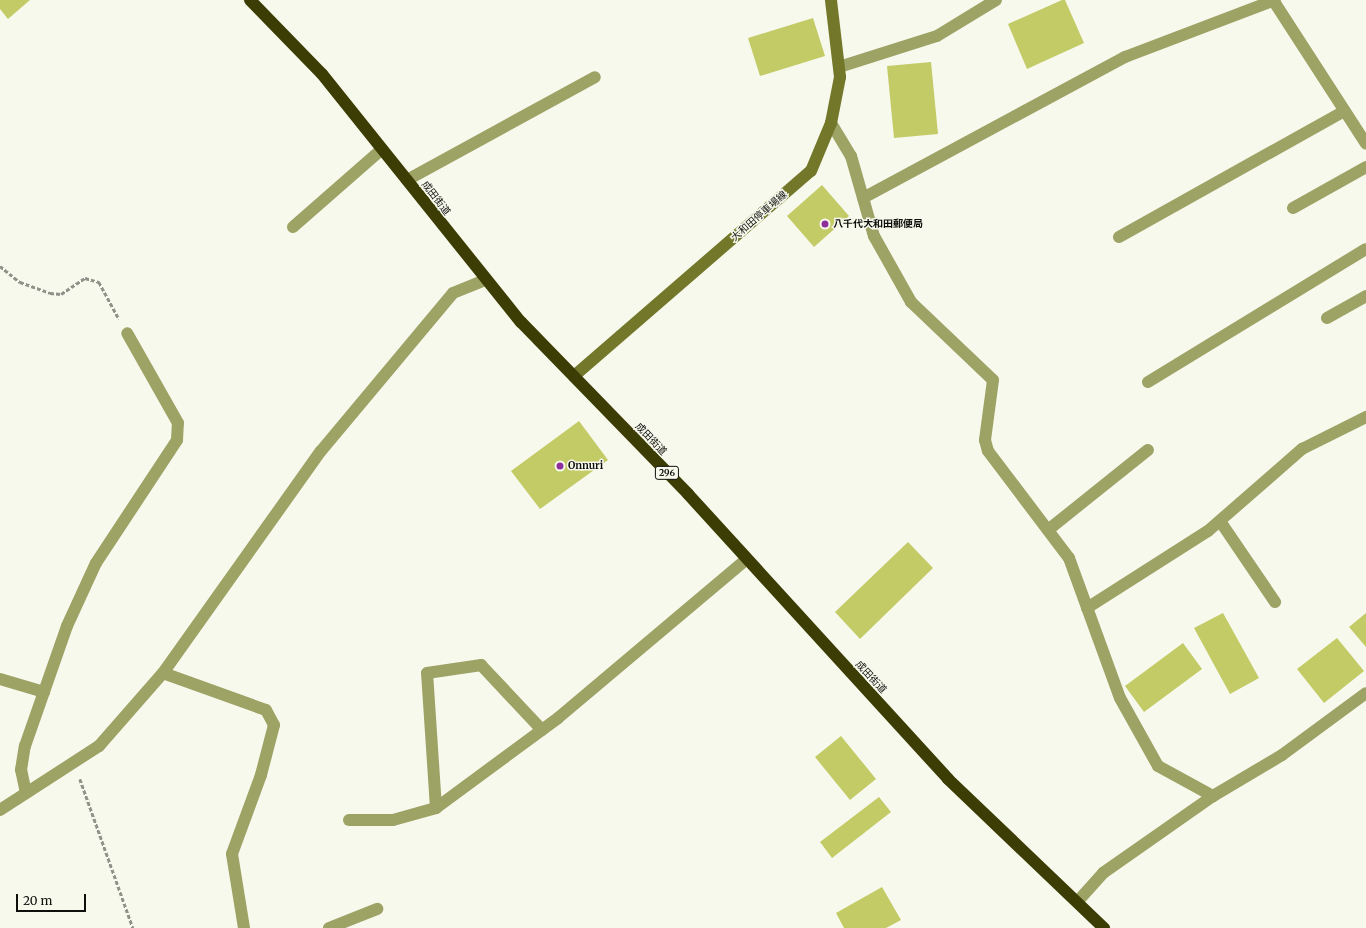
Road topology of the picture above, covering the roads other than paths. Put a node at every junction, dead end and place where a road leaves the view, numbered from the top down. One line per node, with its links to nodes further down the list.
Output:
1 (250, 0): 11 (highway, 成田街道 / 296)
2 (831, 0): 5 (main road, 大和田停車場線)
3 (996, 0): 5 (street)
4 (1273, 0): 7 (street); 14 (street)
5 (838, 67): 8 (main road, 大和田停車場線)
6 (595, 77): 13 (street)
7 (1344, 111): 9 (street); 17 (street)
8 (831, 123): 14 (street); 23 (main road, 大和田停車場線)
9 (1362, 128): 10 (street)
10 (1366, 144)
11 (382, 149): 13 (highway, 成田街道 / 296); 16 (street)
12 (1366, 167): 15 (street)
13 (407, 180): 19 (highway, 成田街道 / 296)
14 (863, 198): 28 (street)
15 (1293, 208)
16 (293, 227)
17 (1119, 237)
18 (1366, 249): 24 (street)
19 (485, 280): 23 (highway, 成田街道 / 296); 32 (street)
20 (1366, 296): 21 (street)
21 (1327, 318)
22 (127, 333): 34 (street)
23 (574, 376): 29 (highway, 成田街道 / 296)
24 (1148, 382)
25 (1366, 417): 27 (street)
26 (1148, 450): 28 (street)
27 (1220, 521): 30 (street); 31 (street)
28 (1048, 530): 31 (street)
29 (747, 559): 36 (street); 42 (highway, 成田街道 / 296)
30 (1275, 602)
31 (1087, 608): 38 (street)
32 (163, 673): 37 (street); 44 (street)
33 (0, 679): 34 (street)
34 (44, 692): 37 (street)
35 (1366, 693): 38 (street)
36 (542, 730): 39 (street); 39 (street)
37 (26, 793): 40 (street)
38 (1213, 796): 42 (street)
39 (436, 808): 41 (street)
40 (0, 810)
41 (349, 820)
42 (1078, 901): 46 (highway, 成田街道 / 296)
43 (377, 909): 45 (street)
44 (244, 928)
45 (329, 928)
46 (1104, 928)

